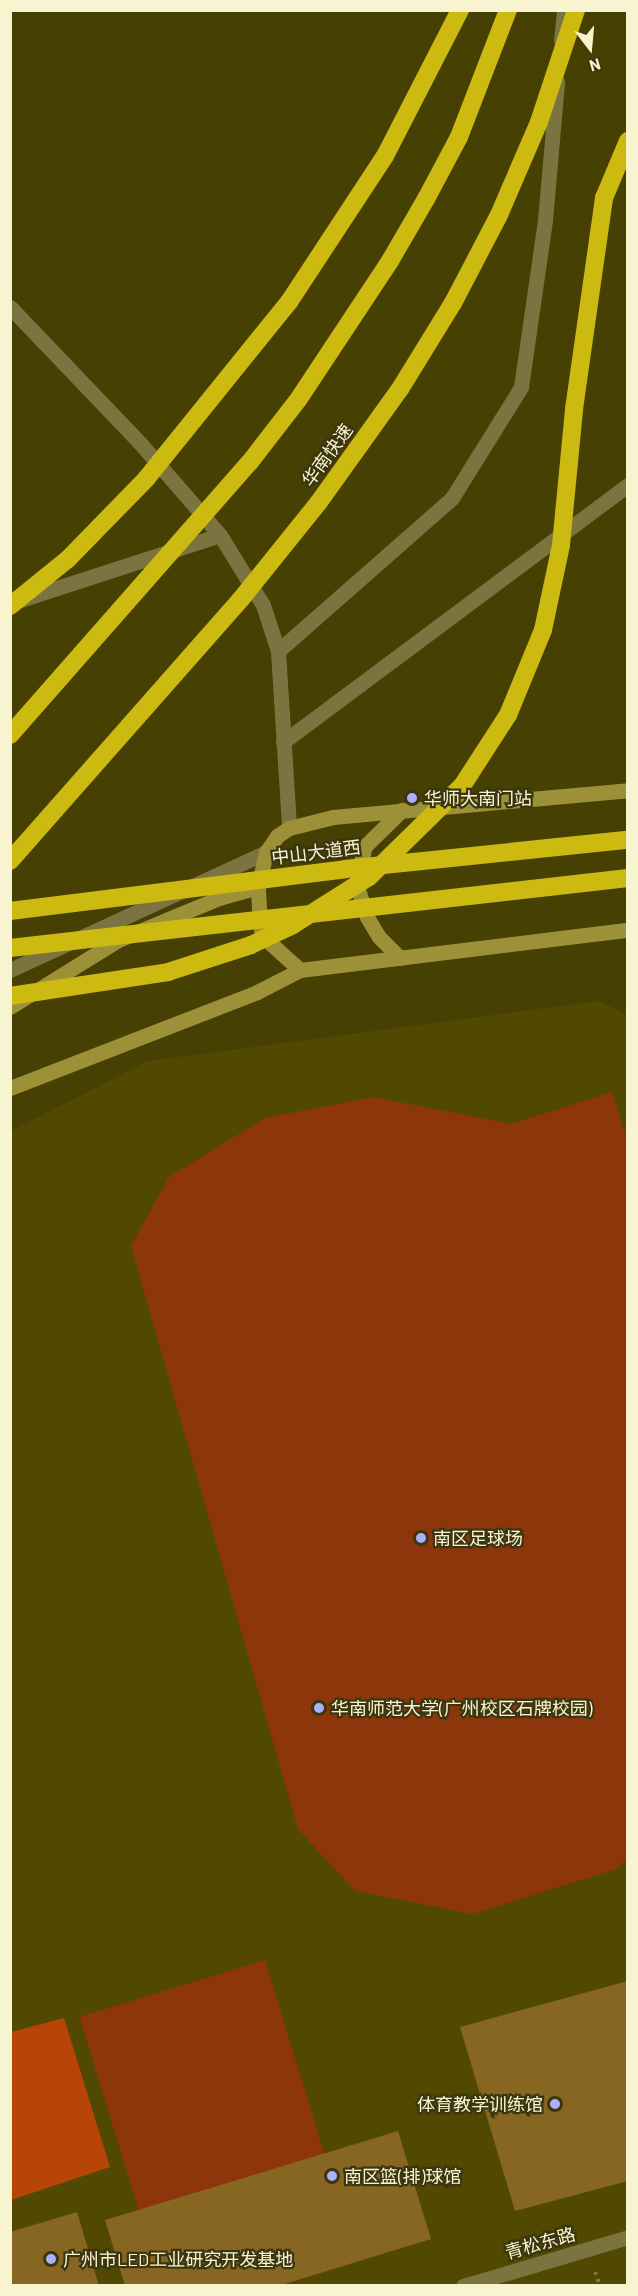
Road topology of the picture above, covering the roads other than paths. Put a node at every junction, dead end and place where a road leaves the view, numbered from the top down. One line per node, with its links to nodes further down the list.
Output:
1 (460, 10): 9 (highway, bridge)
2 (508, 10): 11 (highway, bridge)
3 (564, 10): 10 (street)
4 (576, 10): 18 (highway, 华南快速, bridge)
5 (627, 141): 27 (highway, bridge)
6 (10, 307): 8 (street)
7 (627, 486): 12 (street)
8 (220, 535): 9 (street); 10 (street)
9 (10, 605)
10 (279, 651): 12 (street)
11 (10, 735)
12 (284, 742): 15 (street)
13 (627, 790): 14 (main road)
14 (402, 810): 15 (main road); 24 (main road)
15 (290, 828): 17 (main road)
16 (627, 840): 21 (highway, 中山大道西, bridge)
17 (266, 852): 20 (main road); 25 (street)
18 (10, 861)
19 (627, 878): 23 (highway, bridge)
20 (258, 887): 26 (main road); 28 (main road)
21 (10, 911)
22 (627, 930): 24 (main road)
23 (10, 948)
24 (400, 958): 26 (main road)
25 (10, 970)
26 (300, 970): 29 (main road)
27 (10, 996)
28 (10, 1006)
29 (10, 1088)
30 (627, 2237): 31 (street, 青松东路)
31 (463, 2286)

